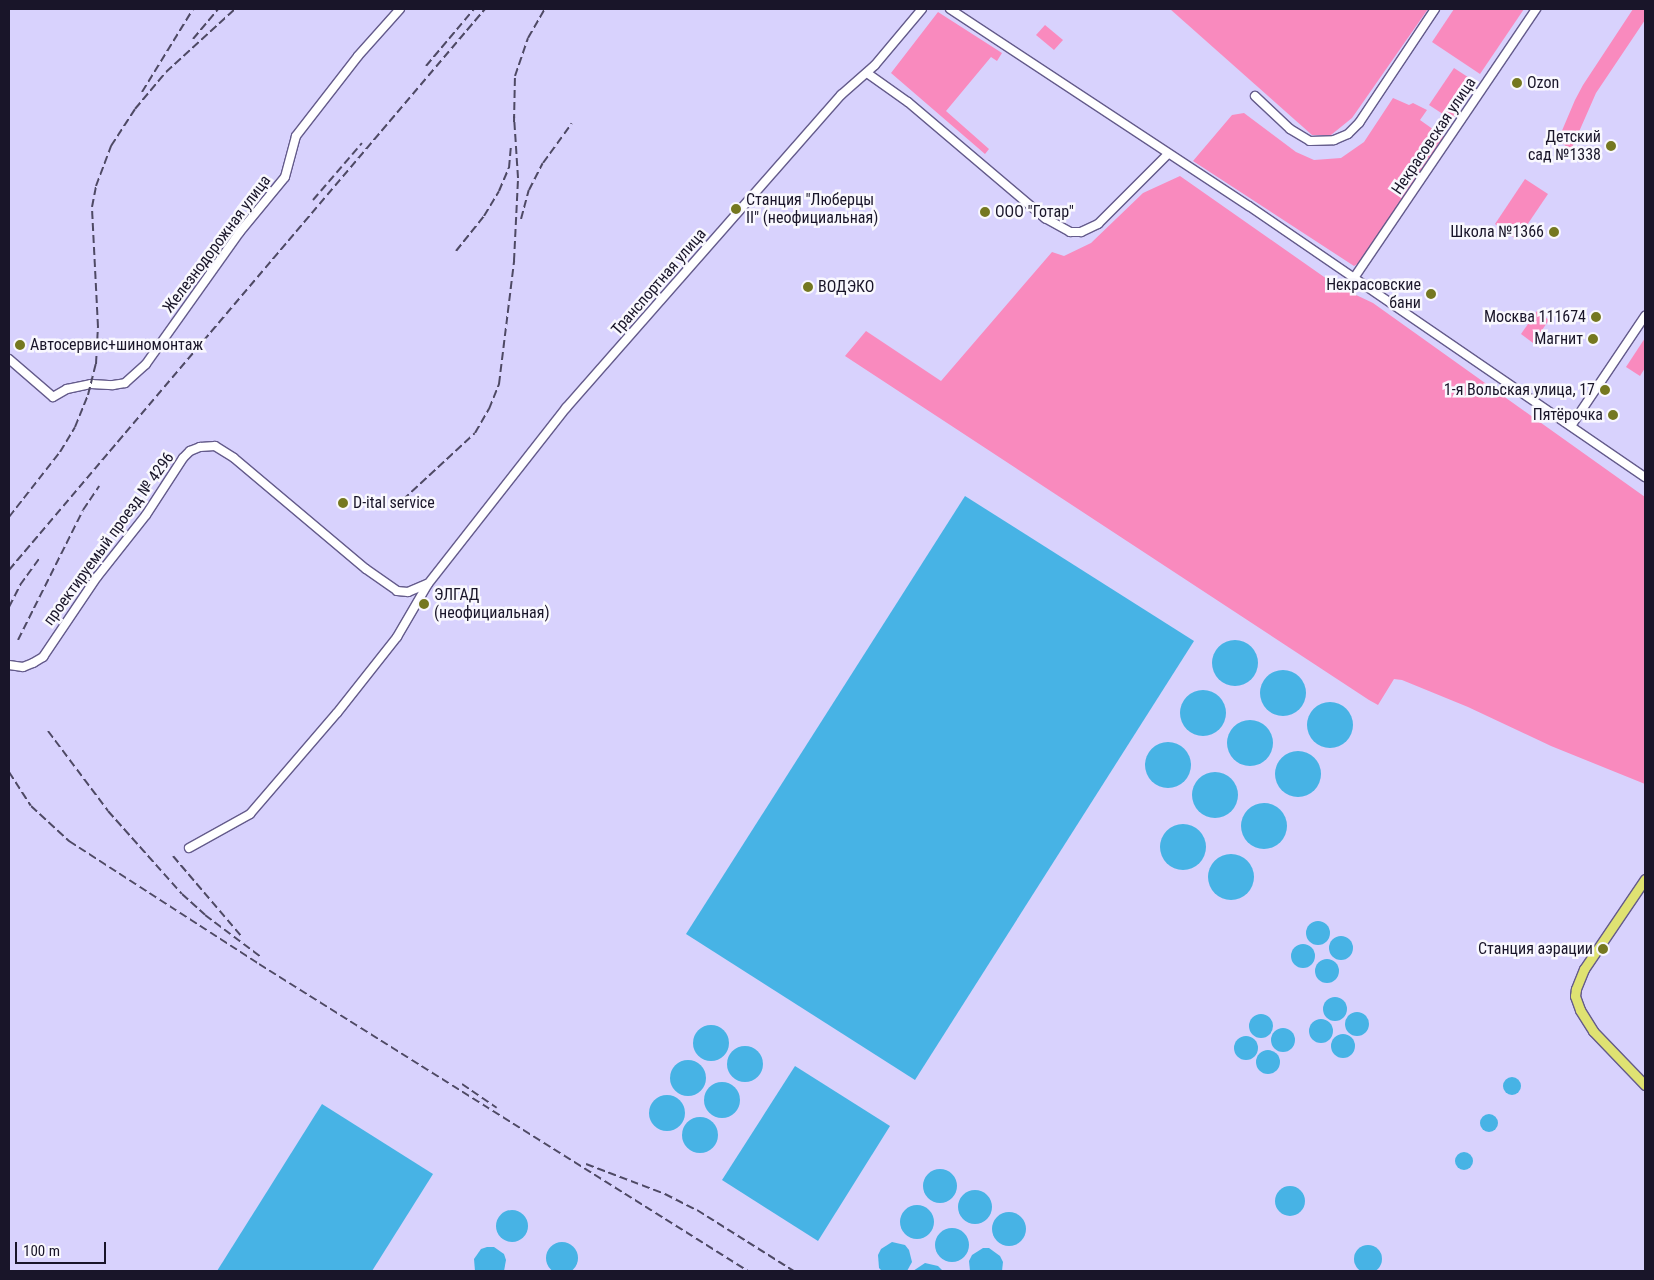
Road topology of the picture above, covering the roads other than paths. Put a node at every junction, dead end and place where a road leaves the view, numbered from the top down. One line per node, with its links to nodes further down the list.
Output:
1 (400, 9): 11 (street, Железнодорожная улица)
2 (922, 9): 6 (street, Транспортная улица)
3 (950, 9): 8 (street)
4 (1436, 9): 7 (street)
5 (1536, 9): 9 (street, Некрасовская улица)
6 (866, 73): 8 (street); 14 (street, Транспортная улица)
7 (1255, 96)
8 (1168, 154): 9 (street)
9 (1354, 278): 12 (street)
10 (1645, 316): 12 (street)
11 (9, 359)
12 (1571, 426): 13 (street)
13 (1645, 477)
14 (428, 584): 15 (street, проектируемый проезд № 4296); 16 (street, Транспортная улица)
15 (9, 665)
16 (189, 848)
17 (1645, 880): 18 (main road)
18 (1645, 1085)

